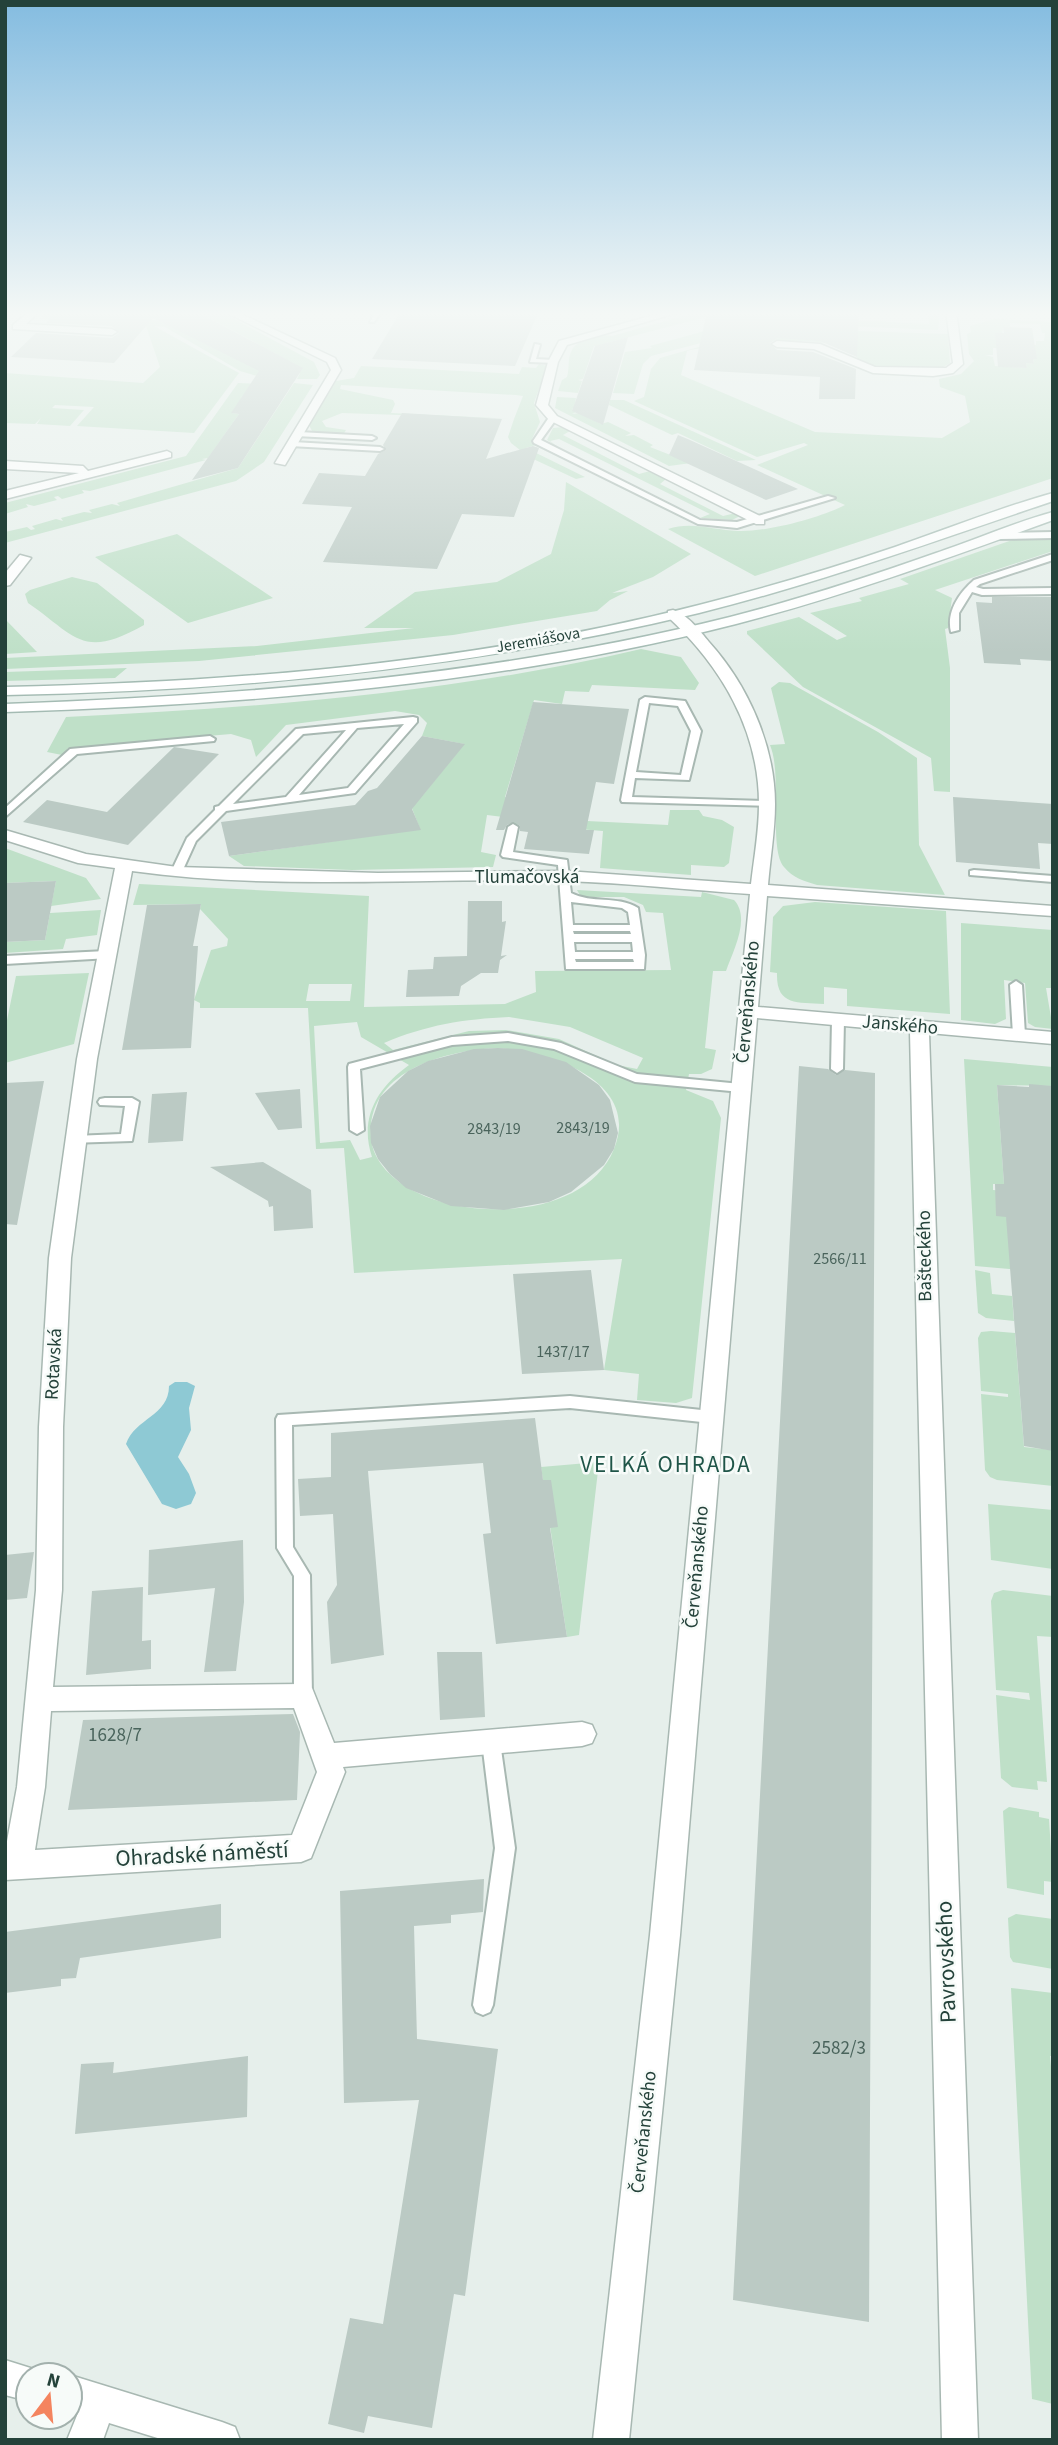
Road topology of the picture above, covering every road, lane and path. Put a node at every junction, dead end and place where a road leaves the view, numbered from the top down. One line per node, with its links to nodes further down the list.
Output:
1 (304, 425): 5 (street)
2 (548, 425): 15 (lane)
3 (567, 425): 15 (street)
4 (372, 438): 5 (lane)
5 (296, 439): 6 (lane); 8 (street)
6 (380, 449)
7 (167, 455): 10 (street)
8 (281, 463)
9 (5, 465): 10 (street)
10 (105, 471): 11 (street)
11 (5, 495)
12 (1053, 497): 23 (street, Jeremiášova)
13 (831, 498): 15 (lane)
14 (1053, 516): 17 (street, Jeremiášova)
15 (760, 521)
16 (1053, 535): 17 (lane)
17 (997, 536): 24 (street, Jeremiášova)
18 (1053, 557): 21 (lane)
19 (25, 558): 20 (street)
20 (5, 582)
21 (970, 588): 22 (lane); 25 (lane)
22 (1053, 591)
23 (673, 614): 24 (street); 26 (street, Jeremiášova)
24 (693, 630): 27 (street, Jeremiášova); 32 (street, Červeňanského)
25 (954, 630)
26 (5, 691)
27 (5, 708)
28 (355, 725): 31 (lane); 31 (lane); 33 (lane)
29 (210, 739): 34 (lane)
30 (631, 775): 30 (lane); 32 (lane)
31 (289, 800): 33 (lane)
32 (767, 804): 42 (street, Červeňanského)
33 (219, 809): 38 (lane)
34 (5, 814)
35 (513, 827): 40 (lane)
36 (5, 835): 37 (street, Tlumačovská)
37 (124, 867): 38 (street, Tlumačovská); 47 (street, Rotavská)
38 (177, 872): 40 (street, Tlumačovská)
39 (974, 873): 41 (lane)
40 (566, 876): 42 (street, Tlumačovská); 43 (lane)
41 (1053, 879)
42 (758, 889): 44 (street, Tlumačovská); 50 (street, Červeňanského)
43 (566, 894): 45 (lane); 46 (lane)
44 (1053, 911)
45 (568, 928): 46 (lane); 46 (lane); 46 (lane)
46 (636, 928)
47 (106, 955): 48 (lane); 59 (street, Rotavská)
48 (5, 960)
49 (1016, 985): 53 (lane)
50 (748, 1012): 51 (street, Janského); 56 (street, Červeňanského)
51 (838, 1020): 52 (street, Janského); 55 (lane)
52 (919, 1026): 53 (street, Janského); 61 (street, Bašteckého)
53 (1019, 1035): 54 (street, Janského)
54 (1053, 1038)
55 (837, 1069)
56 (741, 1088): 58 (lane); 60 (street, Červeňanského)
57 (105, 1102): 59 (lane)
58 (357, 1130)
59 (74, 1140): 63 (street, Rotavská)
60 (711, 1417): 62 (lane); 72 (street, Červeňanského)
61 (931, 1485): 73 (street, Pavrovského)
62 (303, 1696): 63 (street); 66 (street, Ohradské náměstí)
63 (37, 1699): 67 (street, Rotavská)
64 (582, 1734): 65 (street)
65 (491, 1742): 66 (street); 68 (lane)
66 (325, 1756): 67 (street, Ohradské náměstí)
67 (11, 1865)
68 (483, 2005)
69 (85, 2397): 70 (street); 71 (street)
70 (85, 2440)
71 (222, 2440)
72 (611, 2440)
73 (960, 2440)

